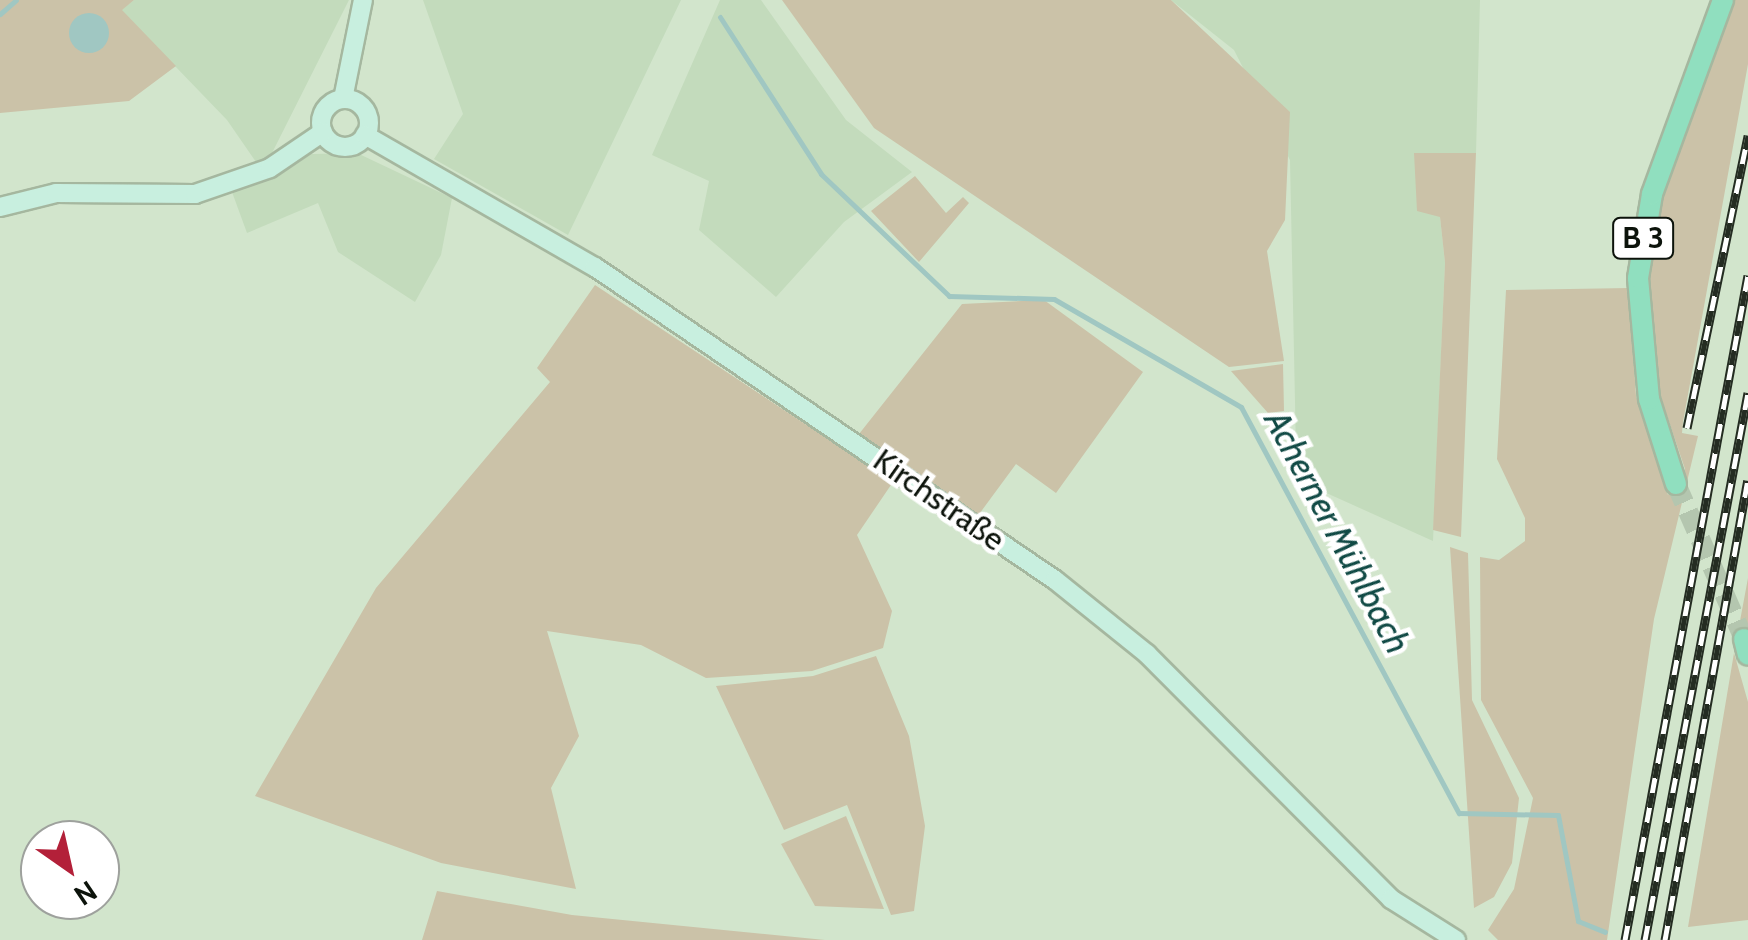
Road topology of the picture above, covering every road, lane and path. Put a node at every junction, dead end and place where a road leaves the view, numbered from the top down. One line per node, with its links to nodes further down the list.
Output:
1 (364, 0): 3 (main road)
2 (1723, 0): 7 (main road, B 3)
3 (342, 99): 4 (main road); 5 (main road)
4 (323, 132): 5 (main road); 6 (main road)
5 (365, 135): 8 (main road, Kirchstraße)
6 (0, 207)
7 (1676, 484)
8 (1456, 940)

